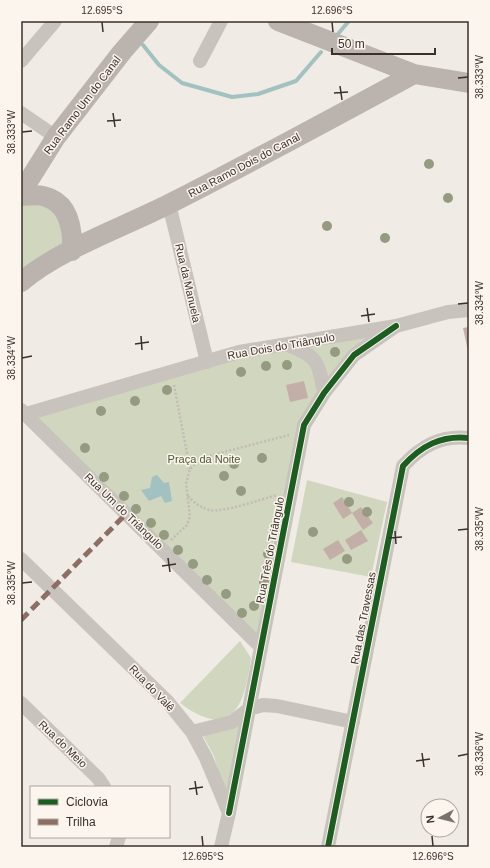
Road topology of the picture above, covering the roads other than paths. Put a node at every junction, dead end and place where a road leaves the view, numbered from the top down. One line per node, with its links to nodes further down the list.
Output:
1 (56, 21): 5 (street)
2 (149, 21): 10 (street, Rua Ramo Um do Canal)
3 (221, 21): 6 (street)
4 (278, 21): 7 (street)
5 (21, 61)
6 (200, 61)
7 (414, 74): 8 (street); 14 (street, Rua Ramo Dois do Canal)
8 (469, 83)
9 (21, 113): 10 (street)
10 (56, 137): 11 (street, Rua Ramo Um do Canal)
11 (32, 175): 12 (street, Rua Ramo Um do Canal); 13 (street)
12 (21, 194): 13 (street)
13 (41, 195): 15 (street)
14 (169, 204): 15 (street, Rua Ramo Dois do Canal); 20 (street, Rua da Manuela)
15 (72, 251): 16 (street, Rua Ramo Dois do Canal)
16 (21, 282)
17 (469, 310): 18 (street, Rua Dois do Triângulo)
18 (396, 326): 19 (street, Rua Dois do Triângulo); 21 (street, Rua Três do Triângulo)
19 (286, 345): 20 (street, Rua Dois do Triângulo); 21 (street)
20 (207, 362): 22 (street, Rua Dois do Triângulo)
21 (324, 393): 25 (street, Rua Três do Triângulo)
22 (24, 412): 25 (street, Rua Um do Triângulo)
23 (469, 438): 28 (street, Rua das Travessas)
24 (21, 559): 29 (street, Rua do Valê)
25 (261, 646): 27 (street, Rua Três do Triângulo)
26 (21, 703): 30 (street, Rua do Meio)
27 (249, 708): 28 (street); 29 (street); 31 (street, Rua Três do Triângulo)
28 (353, 722): 33 (street, Rua das Travessas)
29 (192, 732): 31 (street, Rua do Valê)
30 (103, 786)
31 (228, 813): 32 (street)
32 (221, 847)
33 (328, 847)

